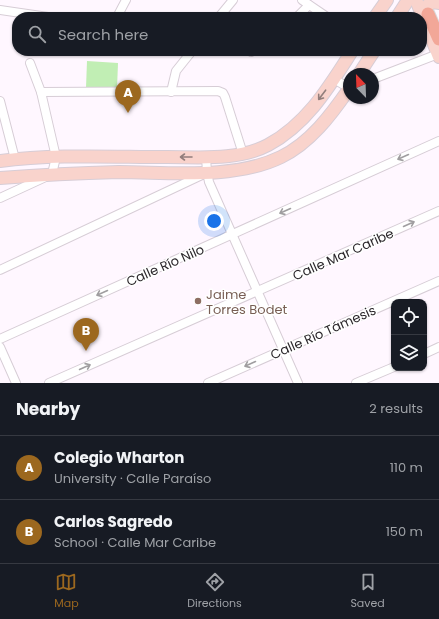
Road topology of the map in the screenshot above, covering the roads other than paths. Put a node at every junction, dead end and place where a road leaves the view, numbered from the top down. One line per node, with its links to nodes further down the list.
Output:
1 (126, 0): 10 (street)
2 (233, 0): 11 (street)
3 (387, 0): 14 (main road)
4 (408, 0): 15 (main road)
5 (416, 0): 16 (main road)
6 (305, 2): 12 (street); 13 (street)
7 (439, 3): 17 (main road)
8 (0, 10): 9 (street)
9 (14, 12)
10 (120, 12)
11 (223, 12)
12 (300, 12)
13 (320, 12)
14 (379, 12)
15 (400, 12)
16 (424, 12)
17 (426, 12)
18 (427, 17): 20 (main road)
19 (427, 18): 21 (main road)
20 (439, 39)
21 (438, 55): 27 (street)
22 (188, 56): 31 (street)
23 (349, 56): 28 (main road)
24 (371, 56): 26 (main road)
25 (30, 63): 30 (street)
26 (363, 68)
27 (379, 77)
28 (334, 79): 29 (street); 35 (main road, one-way to 35)
29 (343, 85)
30 (41, 92): 31 (street); 36 (street)
31 (171, 92): 35 (street)
32 (343, 98): 40 (main road)
33 (0, 101): 38 (street)
34 (439, 141): 45 (street, Calle Río Nilo, one-way to 45)
35 (243, 154): 37 (main road)
36 (56, 157): 37 (main road, one-way to 36); 38 (main road); 41 (street)
37 (206, 157): 40 (street)
38 (15, 159): 39 (main road)
39 (0, 161)
40 (206, 172): 41 (main road); 45 (street); 46 (street)
41 (52, 174): 42 (main road); 43 (street)
42 (0, 178)
43 (0, 198)
44 (439, 211): 48 (street, Calle Mar Caribe, one-way to 44)
45 (232, 234): 48 (street); 49 (street, Calle Río Nilo, one-way to 49)
46 (0, 270)
47 (439, 281): 52 (street, Calle Río Támesis)
48 (258, 292): 52 (street); 56 (street, Calle Mar Caribe, one-way to 48)
49 (0, 338)
50 (0, 347): 55 (street)
51 (439, 347): 53 (street)
52 (284, 350): 57 (street, Calle Río Támesis, one-way to 57); 58 (street)
53 (427, 353)
54 (391, 367): 59 (street)
55 (16, 383)
56 (49, 383)
57 (208, 383)
58 (298, 383)
59 (356, 383)

